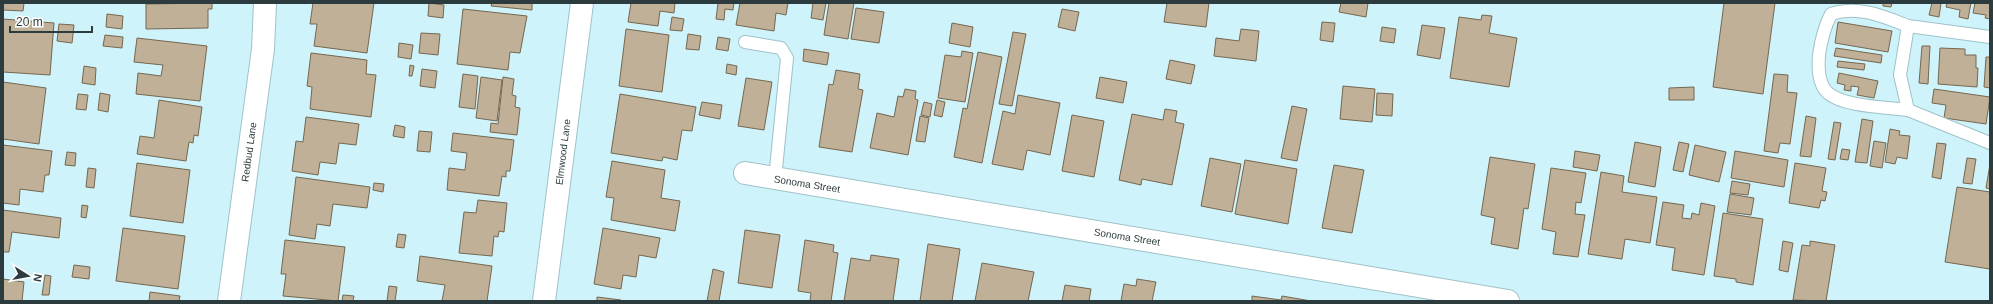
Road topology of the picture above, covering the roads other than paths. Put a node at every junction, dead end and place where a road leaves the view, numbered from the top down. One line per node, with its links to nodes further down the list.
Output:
1 (265, 3): 11 (street, Redbud Lane)
2 (582, 3): 12 (street, Elmwood Lane)
3 (1908, 26): 4 (lane); 6 (lane); 6 (lane)
4 (1990, 37)
5 (745, 42): 9 (lane)
6 (1908, 110): 7 (lane)
7 (1990, 143)
8 (745, 173): 9 (street, Sonoma Street)
9 (775, 179): 10 (street, Sonoma Street)
10 (1402, 292): 13 (street, Sonoma Street)
11 (229, 301)
12 (544, 301)
13 (1508, 301)

